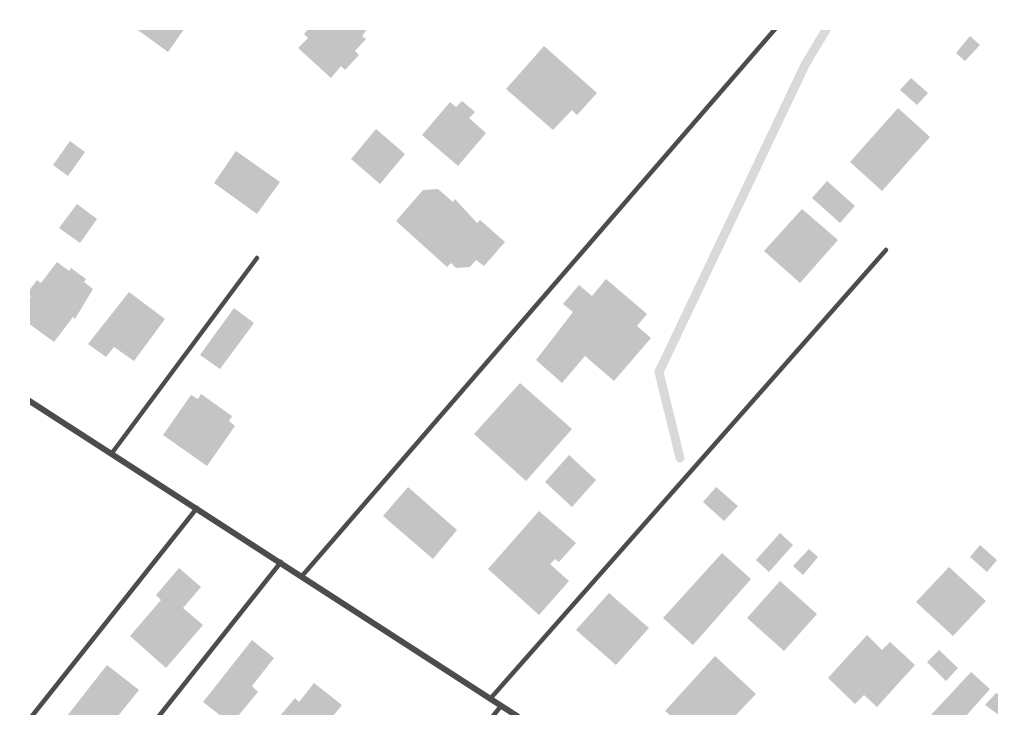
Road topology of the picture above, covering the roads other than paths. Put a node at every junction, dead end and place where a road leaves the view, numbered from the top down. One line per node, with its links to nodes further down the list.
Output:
1 (776, 28): 8 (lane)
2 (886, 250): 9 (lane)
3 (256, 258): 5 (lane)
4 (28, 400): 5 (street)
5 (112, 453): 6 (street)
6 (197, 508): 7 (street); 11 (lane)
7 (281, 562): 8 (street); 12 (lane)
8 (302, 576): 9 (street)
9 (490, 699): 10 (street)
10 (501, 706): 13 (lane); 14 (street)
11 (32, 717)
12 (159, 717)
13 (493, 717)
14 (518, 717)

